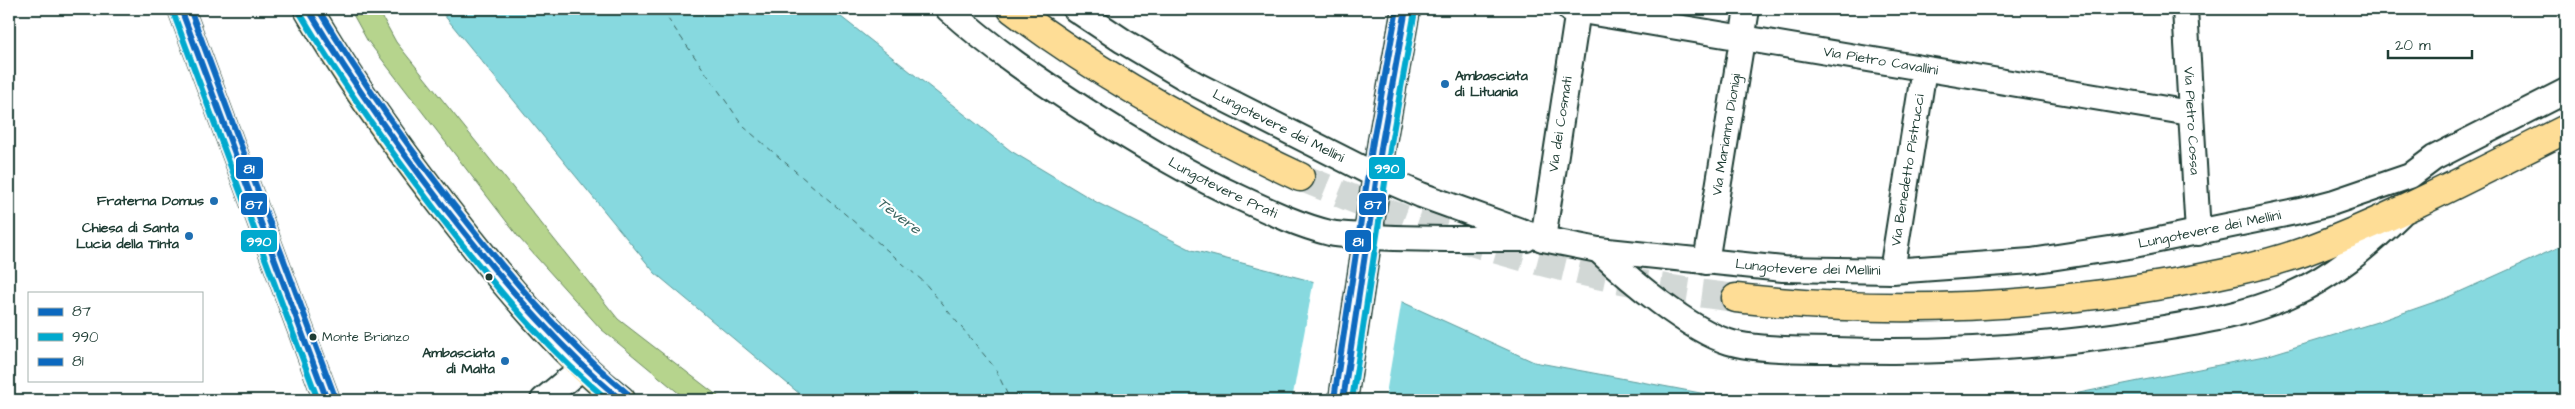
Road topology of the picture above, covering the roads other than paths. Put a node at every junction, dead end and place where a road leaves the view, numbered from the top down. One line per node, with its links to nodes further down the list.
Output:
1 (181, 9): 26 (street)
2 (308, 9): 25 (main road)
3 (948, 9): 19 (street, Lungotevere Prati)
4 (1012, 9): 16 (main road)
5 (1075, 9): 15 (street, Lungotevere dei Mellini)
6 (1406, 9): 15 (street)
7 (1574, 9): 10 (street, Via Pietro Cavallini); 20 (street, Via dei Cosmati)
8 (1747, 9): 10 (street, Via Marianna Dionigi)
9 (2185, 9): 13 (street, Via Pietro Cossa)
10 (1742, 38): 11 (street, Via Pietro Cavallini); 22 (street, Via Marianna Dionigi)
11 (1924, 69): 13 (street, Via Pietro Cavallini); 23 (street, Via Benedetto Pistrucci)
12 (2566, 91): 18 (street, Lungotevere dei Mellini)
13 (2190, 113): 18 (street, Via Pietro Cossa)
14 (2566, 129): 17 (main road)
15 (1377, 176): 19 (street); 20 (street, Lungotevere dei Mellini)
16 (1300, 177)
17 (2407, 208): 21 (street); 24 (main road)
18 (2198, 233): 23 (street, Lungotevere dei Mellini)
19 (1369, 236): 20 (street, Lungotevere Prati); 29 (street)
20 (1543, 239): 21 (street, Lungotevere dei Mellini)
21 (1598, 250): 22 (street, Lungotevere dei Mellini)
22 (1706, 262): 23 (street, Lungotevere dei Mellini)
23 (1892, 270)
24 (1736, 298)
25 (584, 367): 27 (street); 28 (main road)
26 (327, 400)
27 (543, 400)
28 (621, 400)
29 (1343, 400)

